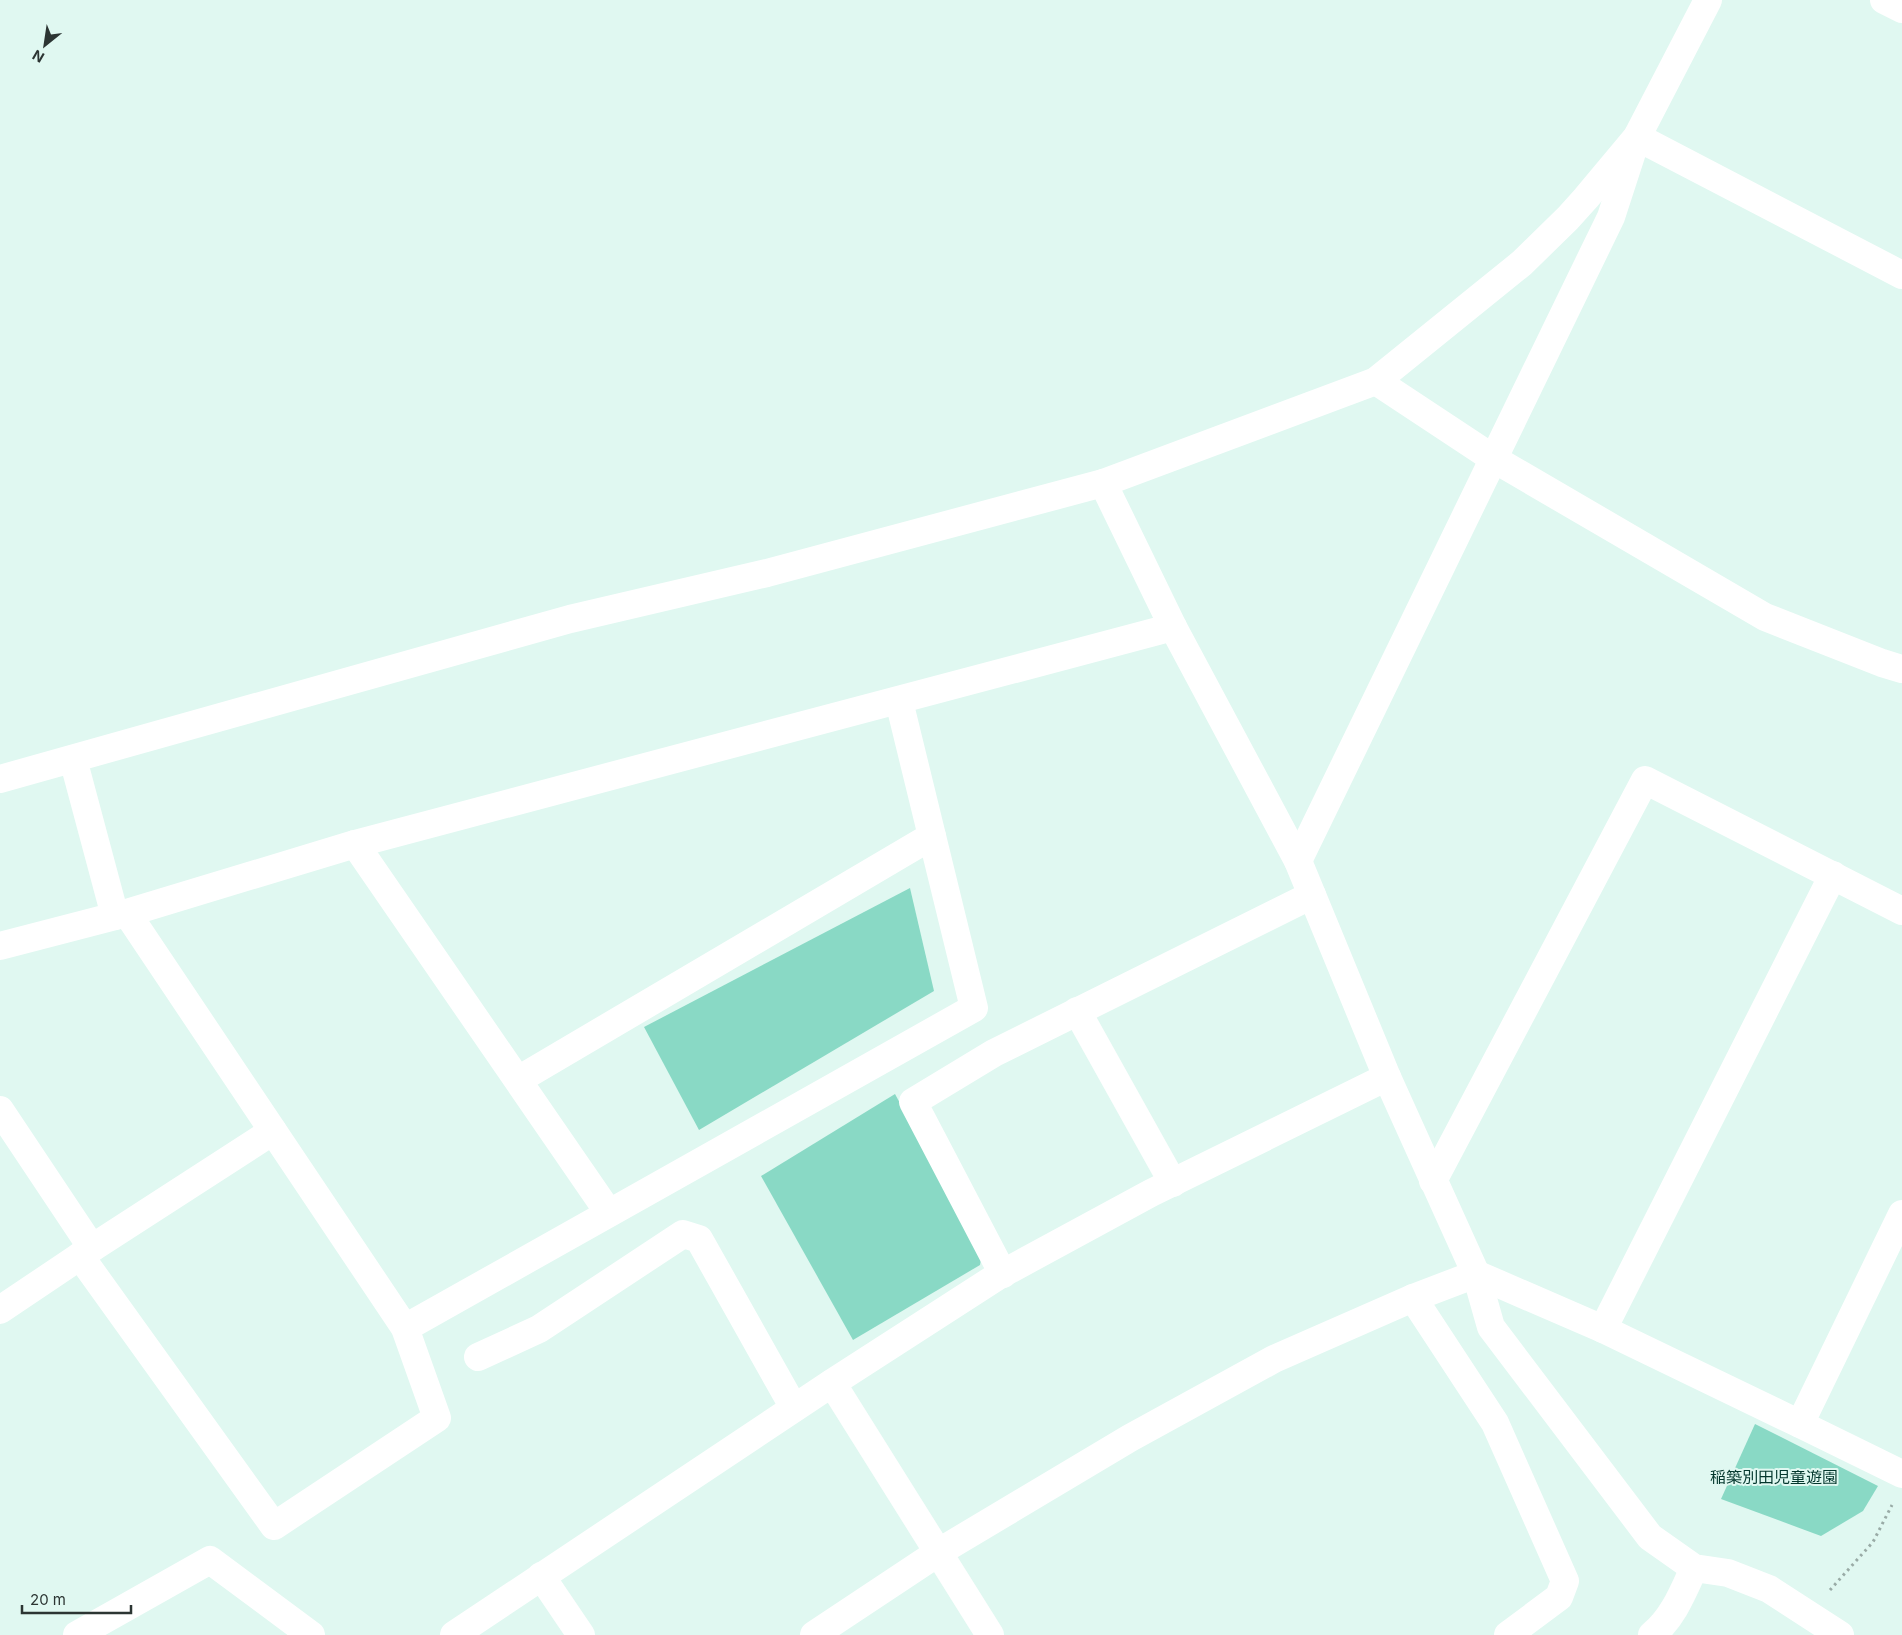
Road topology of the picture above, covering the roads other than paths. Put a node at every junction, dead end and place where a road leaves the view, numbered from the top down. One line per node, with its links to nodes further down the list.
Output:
1 (1708, 0): 4 (street)
2 (1884, 0): 3 (street)
3 (1902, 9)
4 (1637, 137): 5 (street); 7 (street); 8 (street)
5 (1586, 198): 6 (street); 7 (street)
6 (1551, 235): 7 (street); 9 (street)
7 (1583, 272): 10 (street)
8 (1902, 275)
9 (1376, 381): 10 (street); 11 (street)
10 (1494, 459): 13 (street); 19 (street)
11 (1103, 484): 12 (street); 15 (street)
12 (1172, 627): 14 (street); 19 (street)
13 (1902, 669)
14 (899, 701): 17 (street); 18 (street)
15 (73, 759): 16 (street); 23 (street)
16 (0, 780)
17 (932, 836): 27 (street); 32 (street)
18 (355, 844): 23 (street); 27 (street)
19 (1298, 861): 21 (street)
20 (1833, 875): 22 (street); 30 (street); 40 (street)
21 (1312, 895): 25 (street); 26 (street)
22 (1902, 911)
23 (121, 914): 24 (street); 29 (street)
24 (0, 946)
25 (1077, 1011): 31 (street); 35 (street)
26 (1387, 1077): 30 (street); 31 (street)
27 (518, 1080): 32 (street)
28 (0, 1110): 34 (street)
29 (273, 1131): 34 (street); 39 (street)
30 (1433, 1181): 36 (street)
31 (1172, 1183): 35 (street)
32 (609, 1213): 39 (street)
33 (1902, 1214): 44 (street)
34 (86, 1252): 38 (street); 39 (street)
35 (1003, 1274): 42 (street)
36 (1476, 1274): 37 (street); 40 (street); 47 (street)
37 (1413, 1298): 46 (street); 55 (street)
38 (0, 1310)
39 (405, 1328)
40 (1603, 1329): 44 (street)
41 (478, 1357): 43 (street)
42 (832, 1382): 43 (street); 46 (street)
43 (794, 1408): 48 (street)
44 (1800, 1424): 45 (street)
45 (1902, 1474)
46 (939, 1552): 53 (street); 54 (street)
47 (1694, 1568): 56 (street); 57 (street)
48 (541, 1576): 51 (street); 52 (street)
49 (77, 1635): 50 (street)
50 (311, 1635)
51 (454, 1635)
52 (581, 1635)
53 (814, 1635)
54 (990, 1635)
55 (1508, 1635)
56 (1652, 1635)
57 (1840, 1635)

